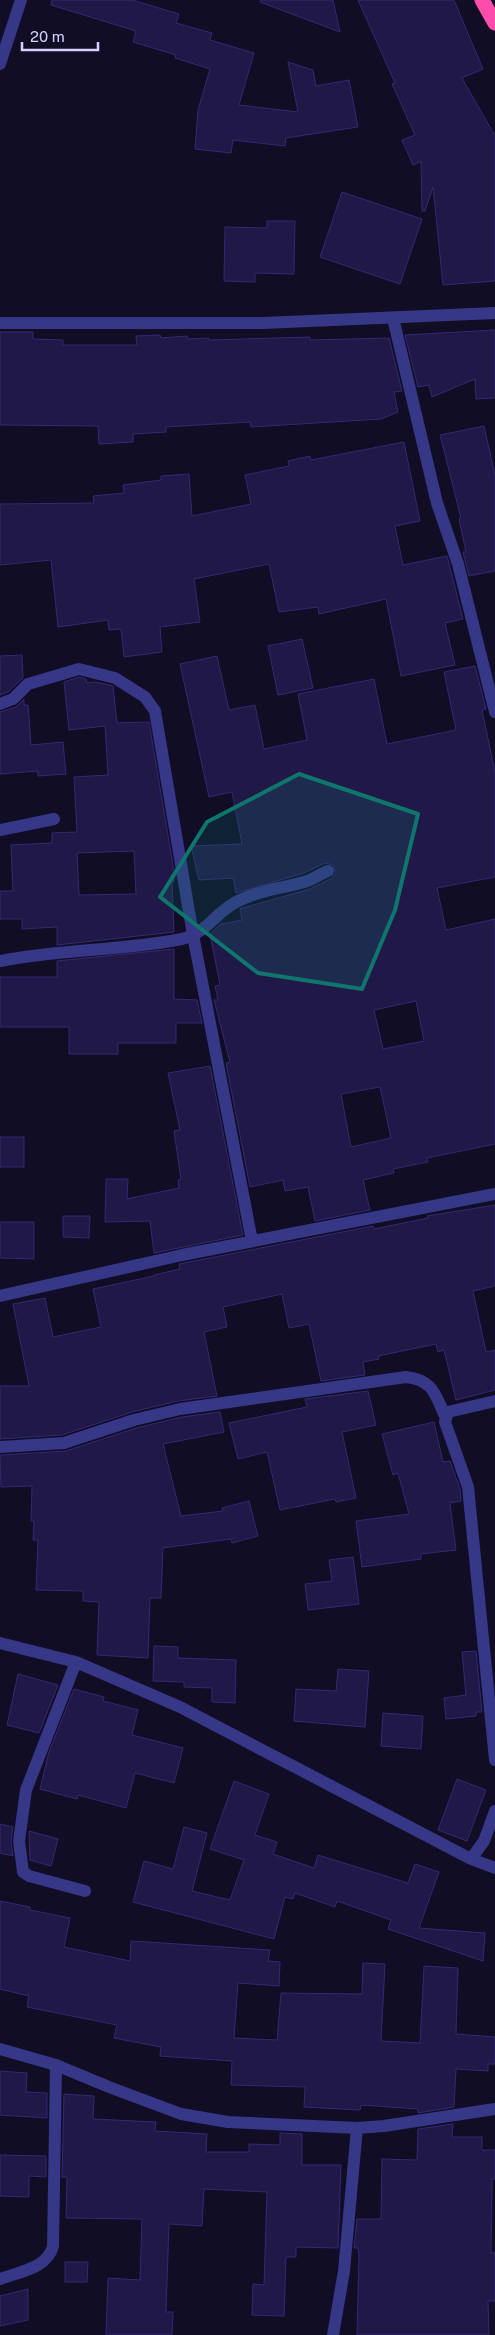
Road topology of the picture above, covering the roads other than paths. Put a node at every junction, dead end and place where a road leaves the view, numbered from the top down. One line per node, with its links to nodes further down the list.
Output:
1 (21, 0): 4 (street)
2 (482, 0): 3 (highway)
3 (495, 22)
4 (0, 64)
5 (495, 313): 6 (street)
6 (393, 318): 7 (street); 9 (street)
7 (0, 323)
8 (0, 704): 13 (street)
9 (495, 712)
10 (54, 820): 11 (street)
11 (0, 830)
12 (328, 870): 13 (street)
13 (193, 935): 14 (street); 16 (street)
14 (0, 961)
15 (495, 1194): 16 (street)
16 (252, 1242): 17 (street)
17 (0, 1296)
18 (495, 1401): 19 (street)
19 (445, 1416): 20 (street); 23 (street)
20 (0, 1447)
21 (0, 1643): 22 (street)
22 (75, 1663): 26 (street); 28 (street)
23 (491, 1676): 24 (street)
24 (495, 1760)
25 (495, 1811): 26 (street)
26 (471, 1859): 27 (street)
27 (495, 1868)
28 (85, 1891)
29 (0, 2049): 30 (street)
30 (56, 2065): 32 (street); 33 (street)
31 (495, 2109): 32 (street)
32 (356, 2128): 34 (street)
33 (0, 2279)
34 (333, 2335)

